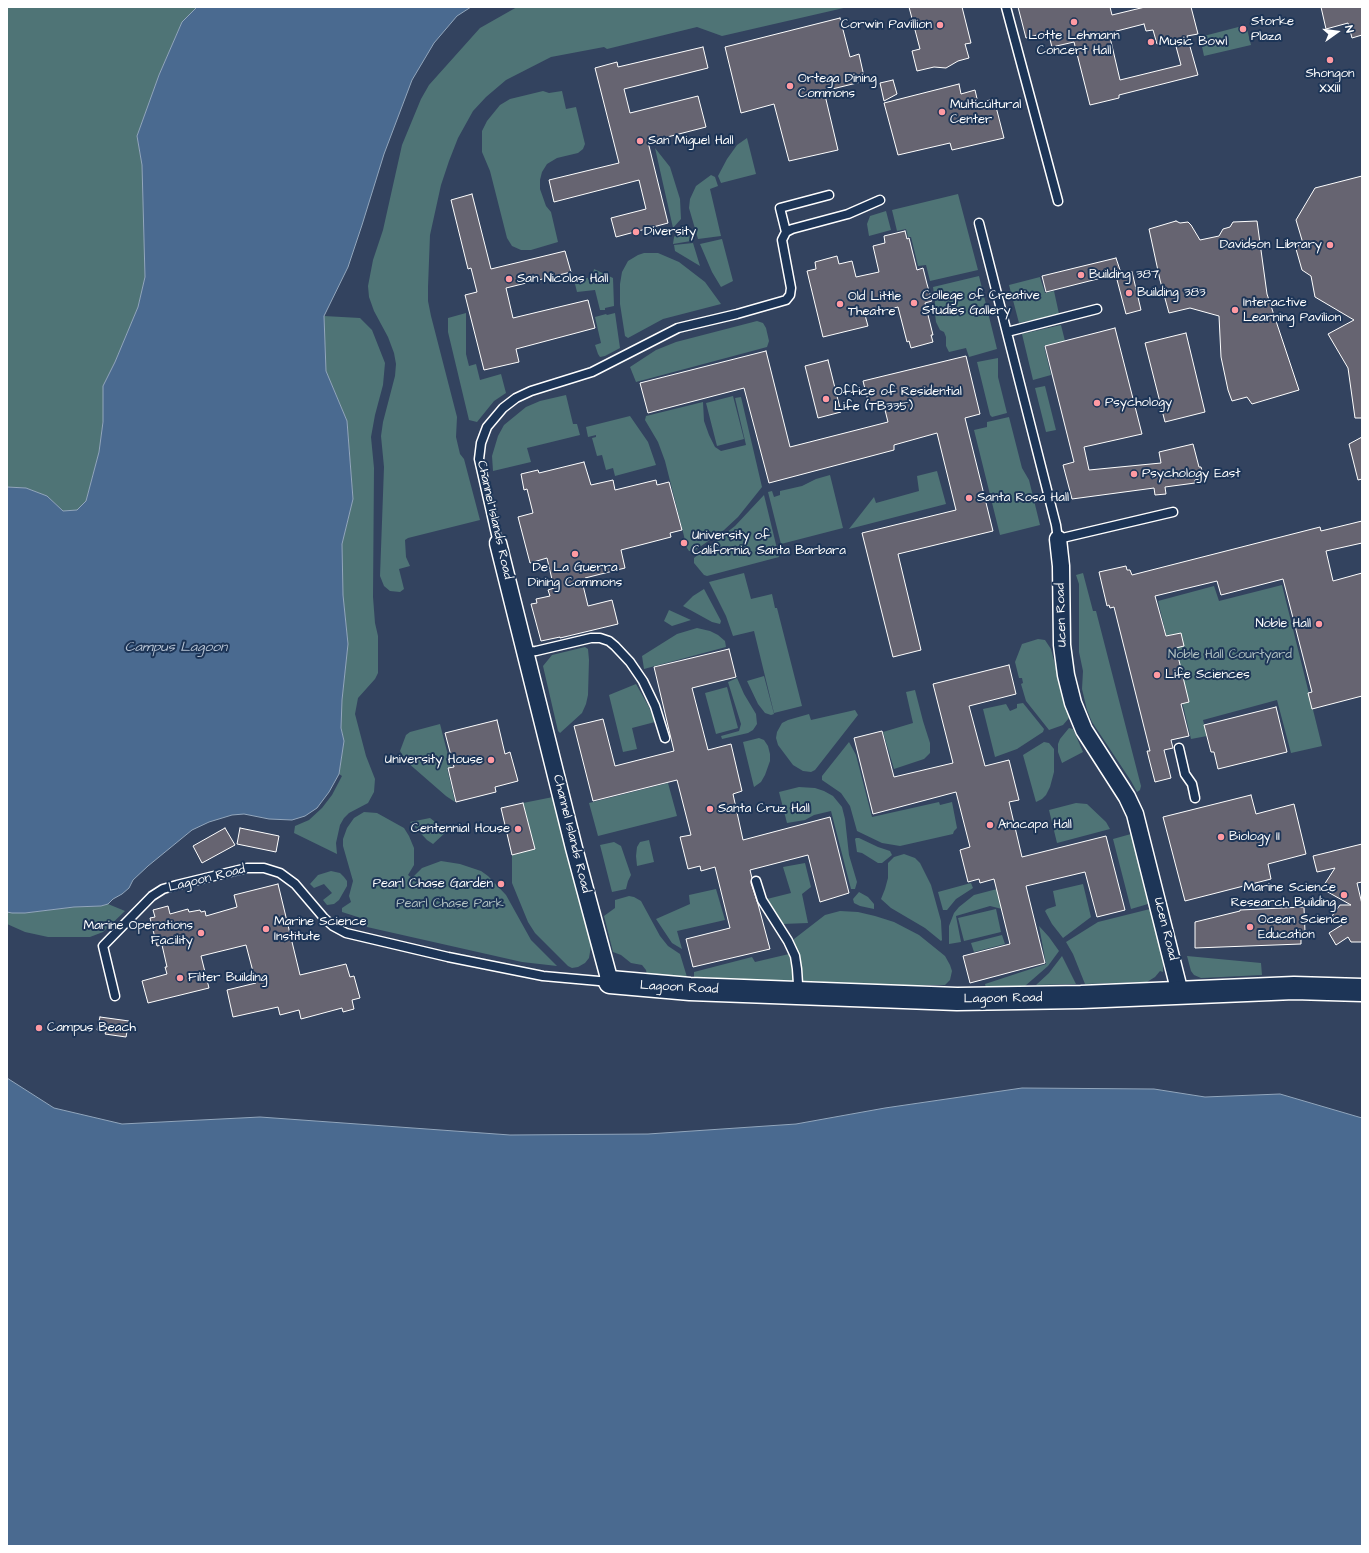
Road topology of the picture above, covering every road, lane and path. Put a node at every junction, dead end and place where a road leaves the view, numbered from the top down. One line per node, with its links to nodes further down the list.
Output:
1 (1006, 7): 4 (lane)
2 (829, 195): 6 (lane)
3 (880, 200): 6 (lane)
4 (1058, 202)
5 (979, 223): 8 (lane, Ucen Road)
6 (786, 232): 11 (lane, Channel Islands Road)
7 (1097, 309): 8 (lane)
8 (1007, 332): 10 (lane, Ucen Road)
9 (1173, 512): 10 (lane)
10 (1058, 539): 19 (street, Ucen Road)
11 (498, 542): 12 (street, Channel Islands Road)
12 (526, 652): 13 (lane); 17 (street, Channel Islands Road)
13 (664, 738)
14 (1179, 748): 15 (lane)
15 (1195, 798)
16 (756, 880): 20 (lane)
17 (610, 982): 20 (street, Lagoon Road); 21 (lane, Lagoon Road)
18 (1362, 990): 19 (street, Lagoon Road)
19 (1180, 993): 20 (street, Lagoon Road)
20 (794, 994)
21 (115, 996)

